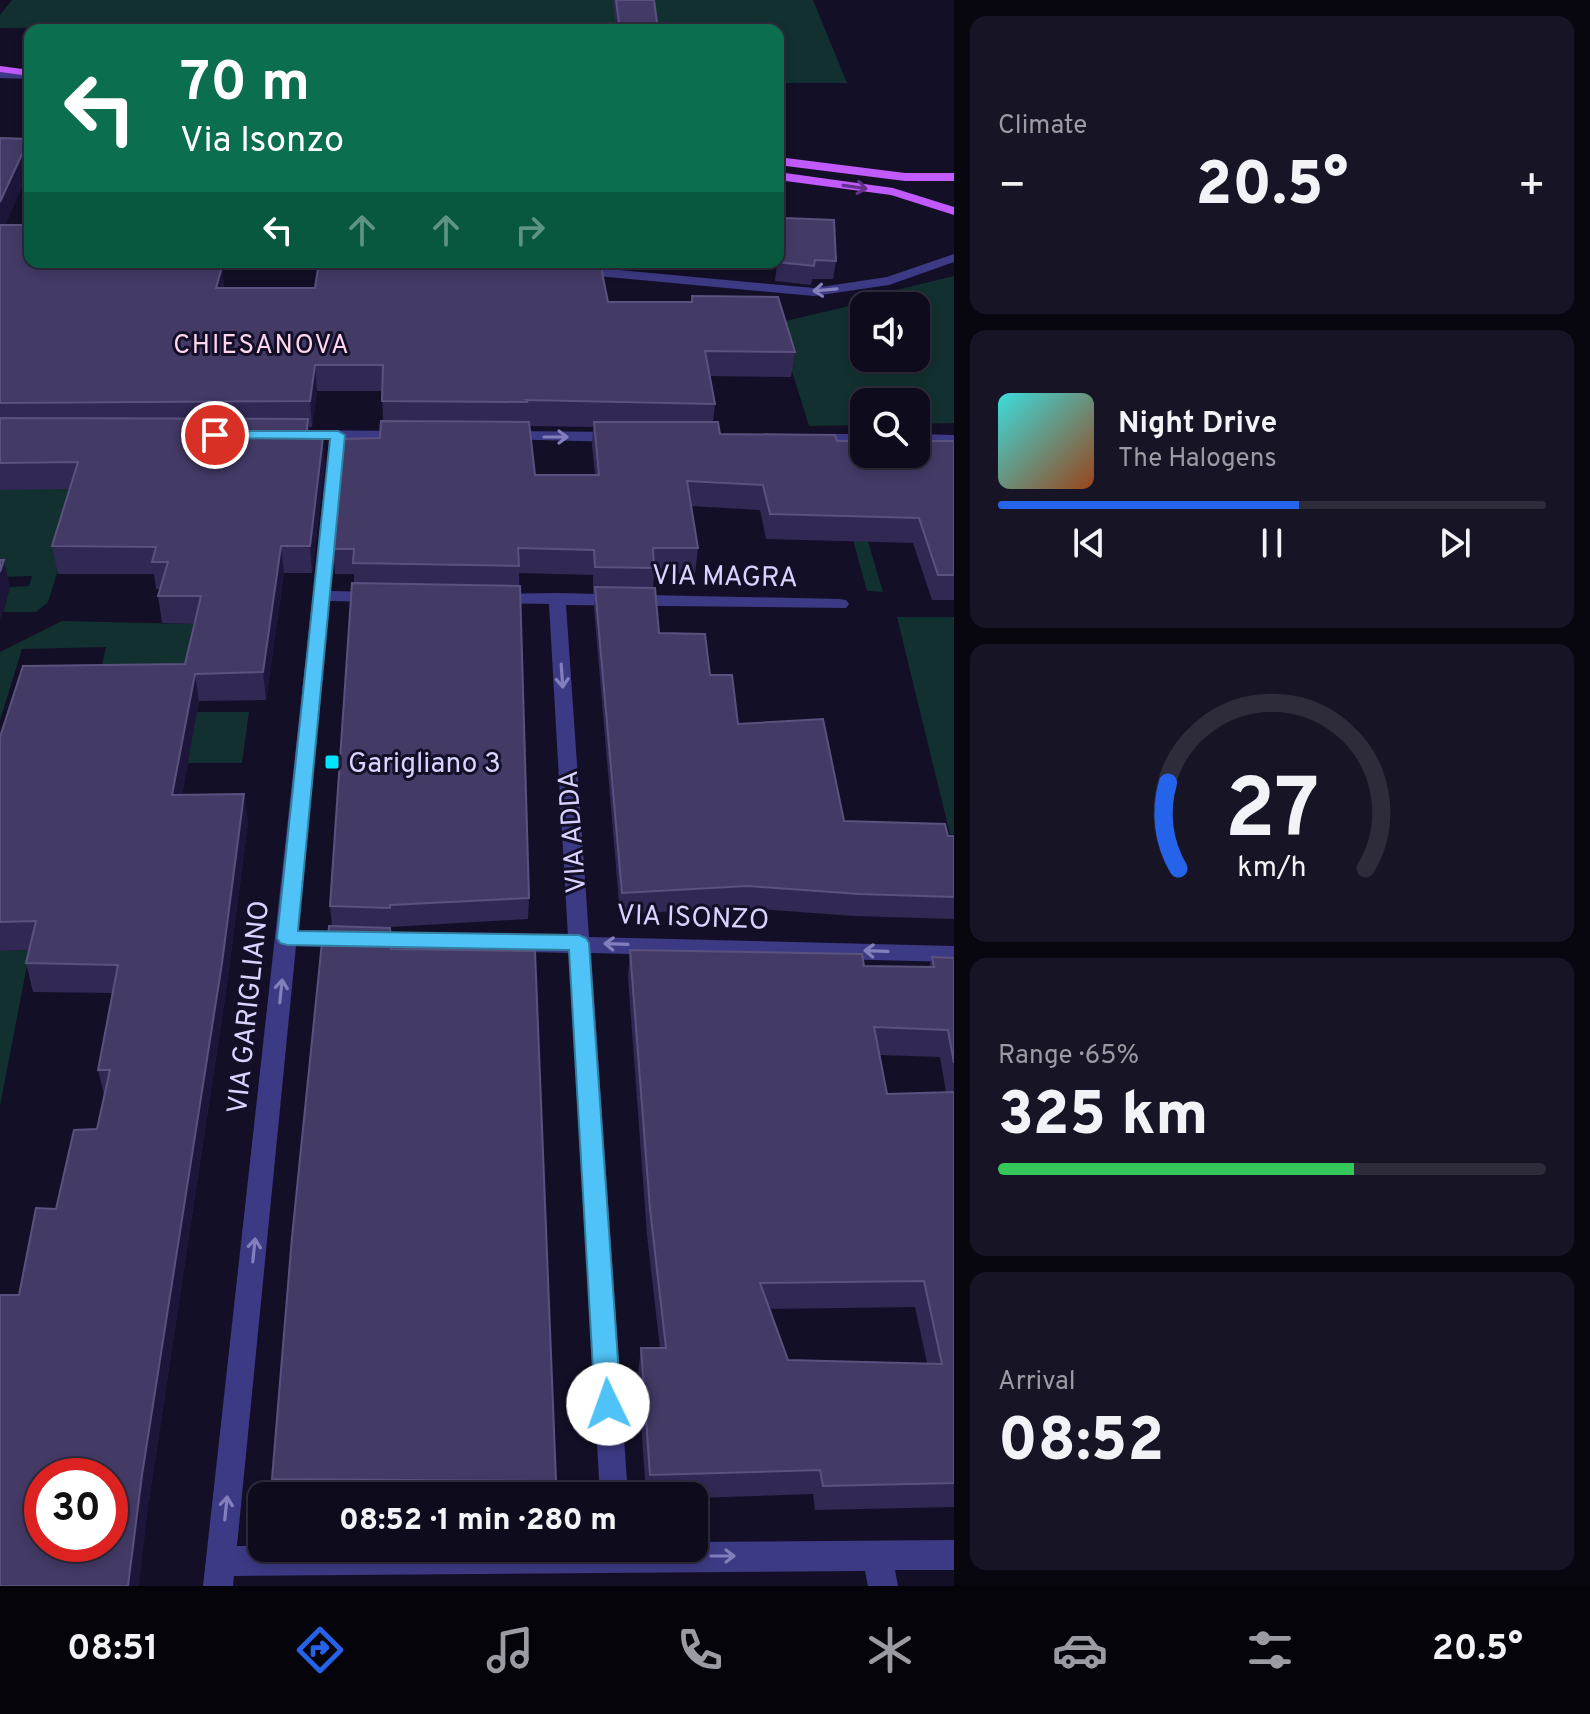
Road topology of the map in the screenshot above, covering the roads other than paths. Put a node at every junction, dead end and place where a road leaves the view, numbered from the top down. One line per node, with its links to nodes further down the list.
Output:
1 (0, 72): 2 (street)
2 (24, 74)
3 (784, 162): 5 (main road)
4 (784, 177): 7 (main road, one-way to 7)
5 (954, 177)
6 (953, 192): 7 (main road)
7 (953, 212)
8 (954, 258): 9 (street, one-way to 9)
9 (559, 269)
10 (261, 435): 11 (street)
11 (338, 435): 12 (street); 19 (street, VIA GARIGLIANO)
12 (418, 436)
13 (481, 436): 14 (street, one-way to 14)
14 (641, 437)
15 (800, 438): 16 (street)
16 (850, 439)
17 (930, 439): 18 (street)
18 (954, 440)
19 (321, 596): 20 (street); 24 (street, VIA GARIGLIANO)
20 (400, 597)
21 (478, 598): 22 (street, VIA MAGRA)
22 (557, 598): 23 (street, VIA MAGRA); 25 (street, VIA ADDA, one-way to 25)
23 (840, 604)
24 (287, 938): 25 (street, VIA ISONZO); 32 (street, VIA GARIGLIANO, one-way to 24)
25 (579, 943): 26 (street, VIA ISONZO, one-way to 25); 27 (street, VIA ADDA)
26 (954, 954)
27 (613, 1482)
28 (708, 1553): 30 (street, one-way to 30)
29 (954, 1555): 30 (street)
30 (877, 1556): 33 (street)
31 (428, 1562): 32 (street)
32 (220, 1573)
33 (883, 1586)

